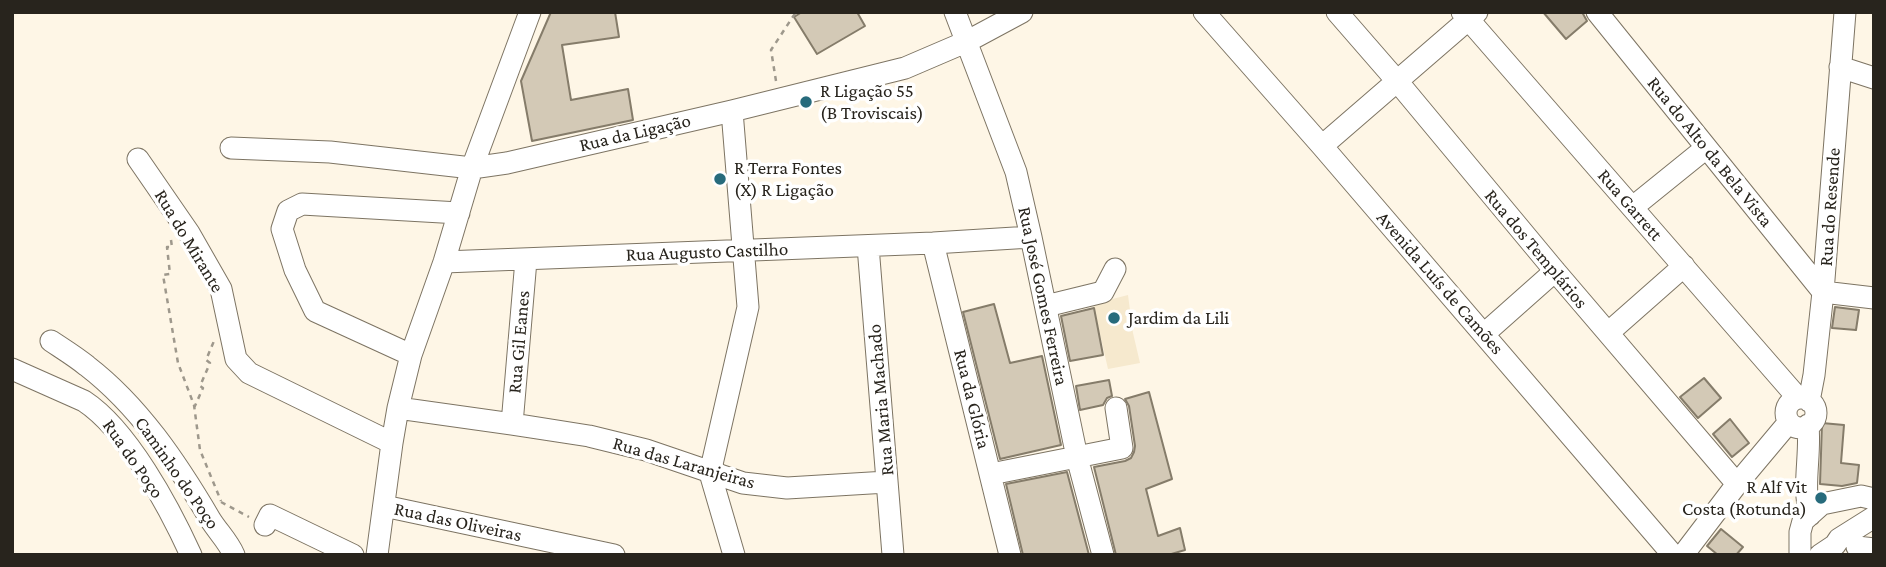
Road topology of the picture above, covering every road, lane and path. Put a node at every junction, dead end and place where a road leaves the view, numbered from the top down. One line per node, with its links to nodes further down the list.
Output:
1 (530, 12): 20 (street)
2 (796, 12): 14 (path)
3 (955, 12): 10 (street, Rua José Gomes Ferreira)
4 (1022, 12): 10 (street, Rua da Ligação)
5 (1204, 12): 16 (street, Avenida Luís de Camões)
6 (1337, 12): 13 (street, Rua dos Templários)
7 (1597, 12): 18 (street, Rua do Alto da Bela Vista)
8 (1844, 12): 11 (street, Rua do Resende)
9 (1469, 15): 13 (street); 21 (street, Rua Garrett)
10 (968, 41): 14 (street, Rua da Ligação); 24 (street, Rua José Gomes Ferreira)
11 (1840, 67): 12 (street); 34 (street, Rua do Resende)
12 (1874, 78)
13 (1397, 82): 16 (street); 33 (street, Rua dos Templários)
14 (780, 99): 15 (street, Rua da Ligação)
15 (732, 111): 20 (street, Rua da Ligação); 27 (street)
16 (1322, 146): 39 (street, Avenida Luís de Camões)
17 (231, 148): 20 (street, Rua da Ligação)
18 (1706, 148): 21 (street); 34 (street, Rua do Alto da Bela Vista)
19 (138, 159): 37 (street, Rua do Mirante)
20 (472, 168): 22 (street)
21 (1633, 207): 31 (street, Rua Garrett)
22 (457, 217): 29 (street); 30 (street); 41 (street)
23 (170, 237): 46 (path)
24 (1031, 237): 25 (street, Rua Augusto Castilho); 36 (street, Rua José Gomes Ferreira)
25 (933, 243): 26 (street, Rua Augusto Castilho); 52 (street, Rua da Glória)
26 (868, 246): 27 (street, Rua Augusto Castilho); 53 (street, Rua Maria Machado)
27 (743, 251): 28 (street, Rua Augusto Castilho); 51 (street)
28 (526, 260): 29 (street, Rua Augusto Castilho); 47 (street, Rua Gil Eanes)
29 (481, 261): 30 (street, Rua Augusto Castilho)
30 (444, 262): 41 (street)
31 (1684, 267): 38 (street); 43 (street, Rua Garrett)
32 (1115, 270): 36 (street)
33 (1555, 271): 38 (street, Rua dos Templários); 39 (street)
34 (1823, 292): 35 (street); 43 (street, Rua do Resende)
35 (1874, 298)
36 (1046, 306): 50 (street, Rua José Gomes Ferreira)
37 (228, 326): 46 (path); 49 (street, Rua do Mirante)
38 (1608, 333): 54 (street, Rua dos Templários)
39 (1484, 334): 69 (street, Avenida Luís de Camões)
40 (51, 341): 61 (street, Caminho do Poço)
41 (411, 355): 44 (street)
42 (12, 369): 60 (street, Rua do Poço)
43 (1804, 399): 48 (street, Rua do Resende)
44 (398, 408): 47 (street, Rua das Laranjeiras); 49 (street)
45 (1116, 408): 50 (street)
46 (194, 409): 58 (path)
47 (512, 424): 51 (street, Rua das Laranjeiras)
48 (1799, 424): 54 (street); 57 (street)
49 (392, 443): 55 (street)
50 (1077, 457): 52 (street); 68 (street, Rua José Gomes Ferreira)
51 (710, 473): 53 (street, Rua das Laranjeiras); 65 (street)
52 (991, 474): 67 (street, Rua da Glória)
53 (887, 482): 66 (street, Rua Maria Machado)
54 (1737, 484): 70 (street)
55 (384, 506): 63 (street); 64 (street, Rua das Oliveiras)
56 (1871, 506): 57 (street); 59 (street)
57 (1811, 518): 59 (street); 59 (street); 71 (street)
58 (265, 525): 62 (street)
59 (1842, 546)
60 (191, 555)
61 (234, 555)
62 (353, 555)
63 (377, 555)
64 (614, 555)
65 (734, 555)
66 (893, 555)
67 (1010, 555)
68 (1102, 555)
69 (1673, 555)
70 (1683, 555)
71 (1800, 555)

